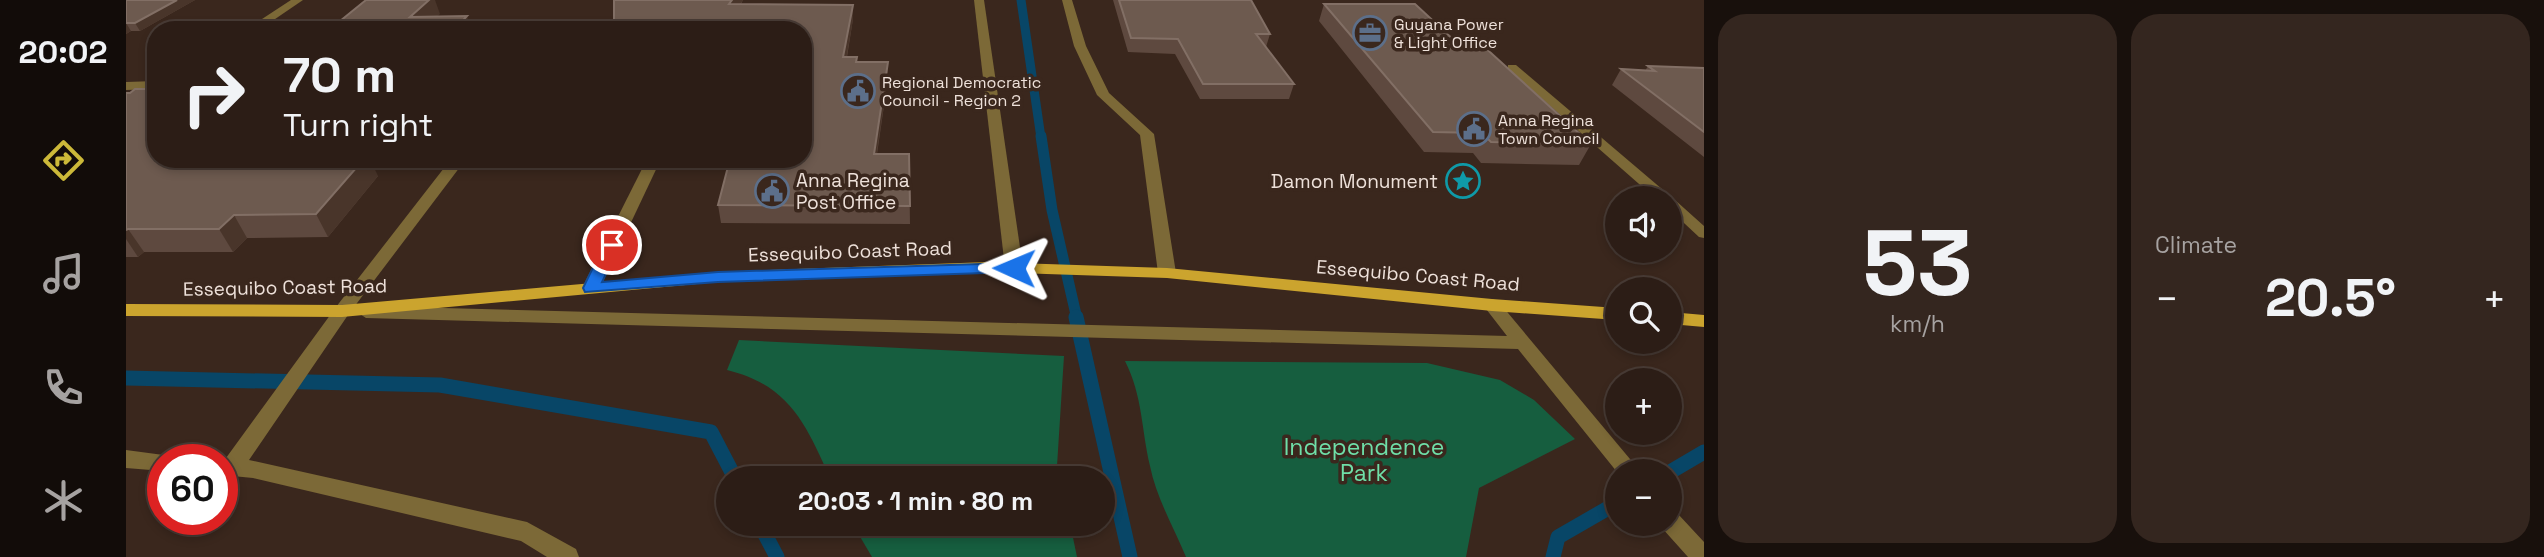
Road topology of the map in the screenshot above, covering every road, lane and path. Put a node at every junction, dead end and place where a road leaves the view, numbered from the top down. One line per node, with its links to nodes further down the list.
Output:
1 (298, 0): 4 (street)
2 (979, 0): 13 (street)
3 (1067, 0): 14 (street)
4 (265, 21)
5 (1512, 66): 10 (lane)
6 (147, 85): 7 (street)
7 (126, 86)
8 (452, 168): 18 (street)
9 (650, 168): 15 (street)
10 (1650, 186)
11 (1682, 214): 12 (lane)
12 (1704, 234)
13 (1014, 268): 14 (main road, Essequibo Coast Road); 15 (main road, Essequibo Coast Road)
14 (1167, 273): 16 (main road, Essequibo Coast Road)
15 (591, 288): 18 (main road, Essequibo Coast Road)
16 (1492, 305): 19 (main road, Essequibo Coast Road); 22 (street)
17 (126, 310): 18 (main road, Essequibo Coast Road)
18 (342, 312): 22 (street); 23 (street)
19 (1605, 313)
20 (1682, 319): 21 (main road)
21 (1704, 321)
22 (1522, 342): 25 (street)
23 (238, 453)
24 (126, 459): 26 (street)
25 (1619, 459)
26 (147, 461)
27 (238, 468): 30 (street)
28 (1682, 534): 29 (street)
29 (1696, 549)
30 (567, 557)

